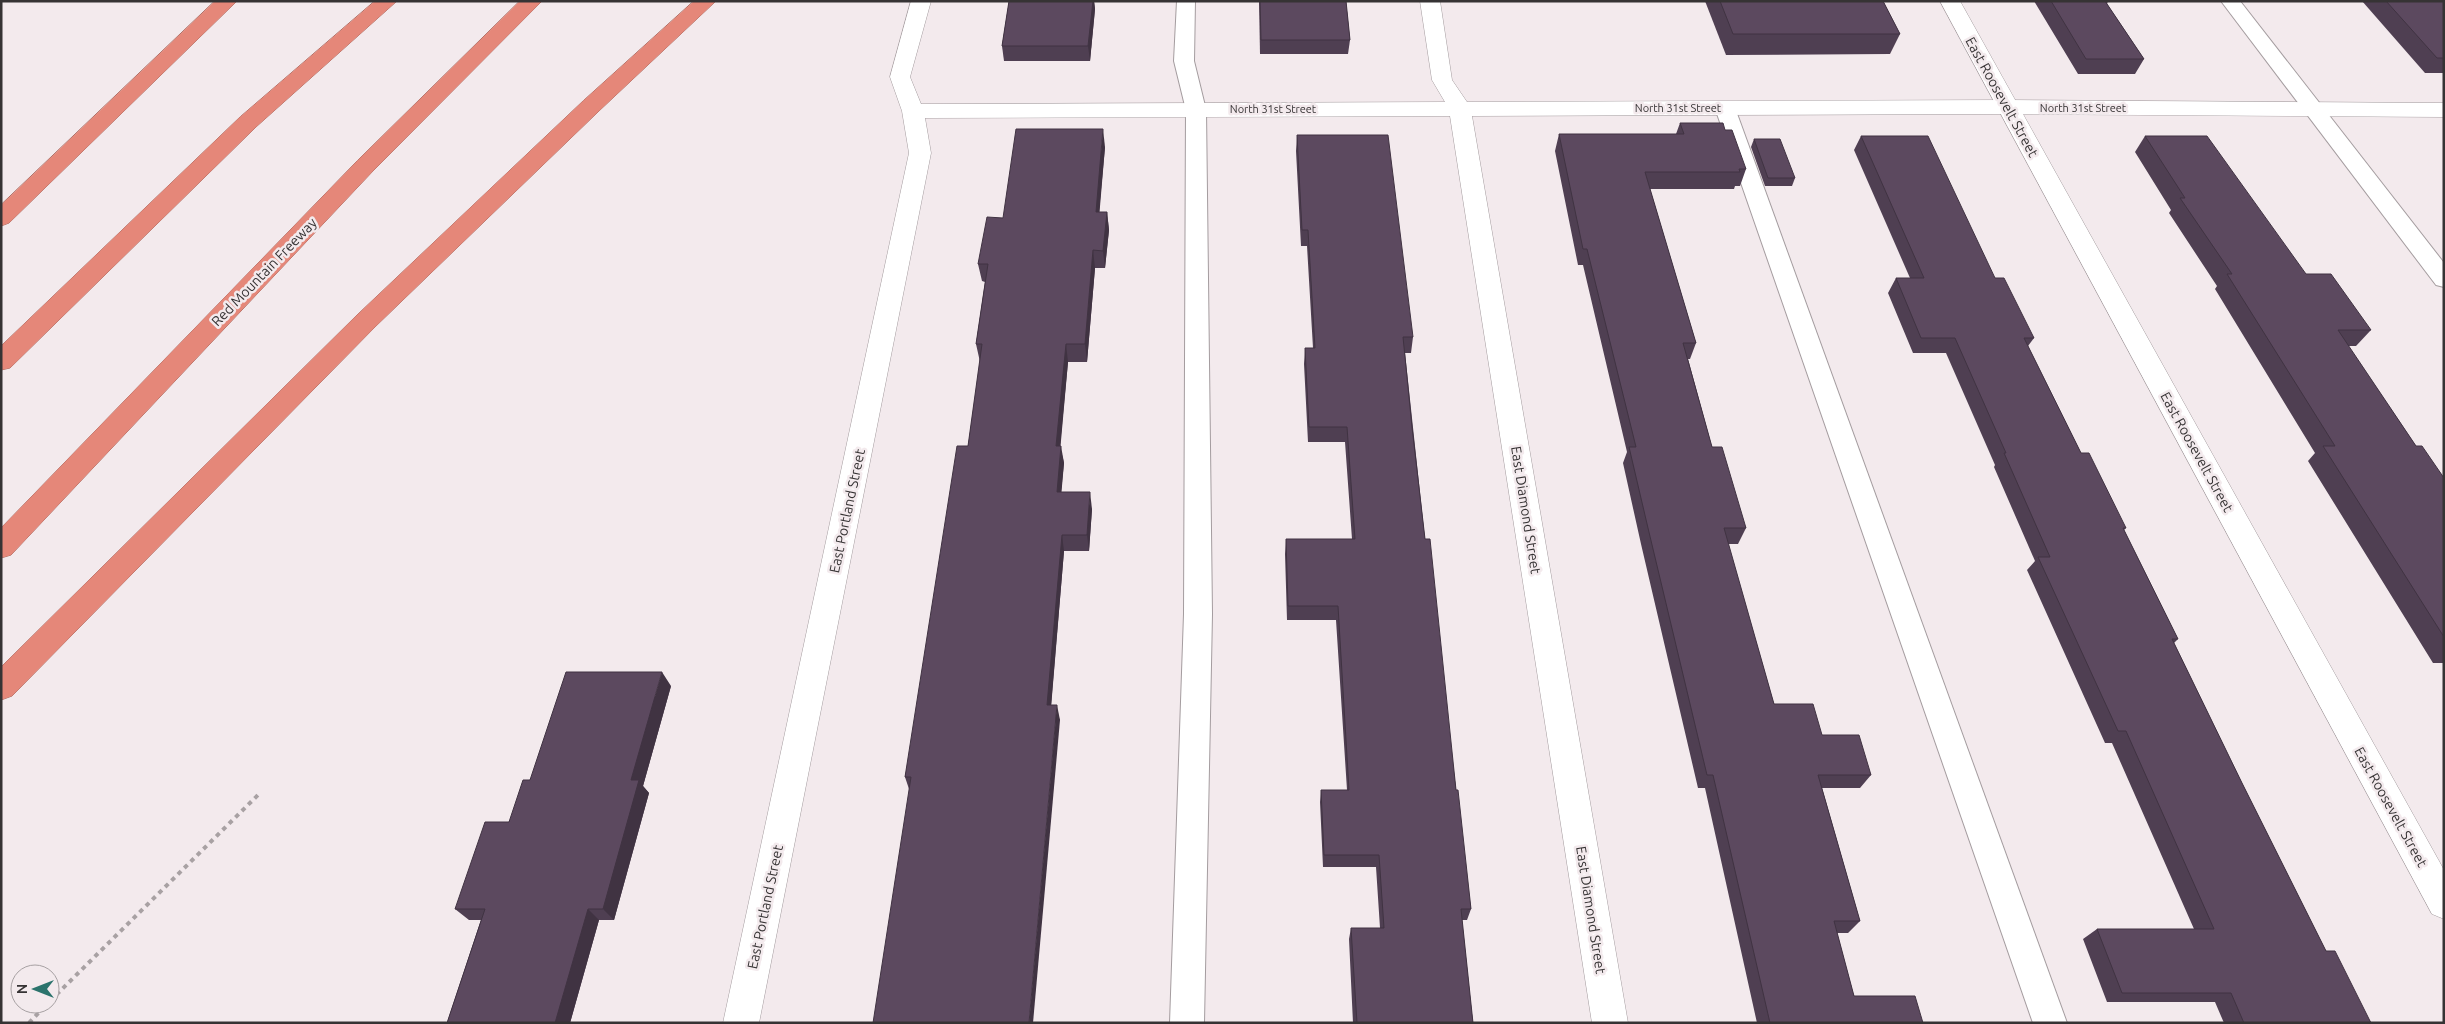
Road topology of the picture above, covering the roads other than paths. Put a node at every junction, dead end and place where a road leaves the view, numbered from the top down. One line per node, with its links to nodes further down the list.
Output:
1 (227, 1): 17 (highway)
2 (387, 1): 19 (highway)
3 (532, 1): 20 (highway, Red Mountain Freeway)
4 (706, 1): 21 (highway)
5 (920, 1): 16 (street, East Portland Street)
6 (1186, 1): 13 (lane)
7 (1430, 1): 12 (street, East Diamond Street)
8 (1950, 1): 11 (street, East Roosevelt Street)
9 (2230, 1): 14 (lane)
10 (1725, 108): 11 (street, North 31st Street); 12 (street, North 31st Street); 26 (lane)
11 (2009, 108): 14 (street, North 31st Street); 22 (street, East Roosevelt Street)
12 (1460, 109): 13 (street, North 31st Street); 25 (street, East Diamond Street)
13 (1196, 110): 16 (street, North 31st Street); 24 (lane)
14 (2312, 110): 15 (street, North 31st Street); 18 (lane)
15 (2444, 110)
16 (913, 111): 23 (street, East Portland Street)
17 (1, 218)
18 (2444, 279)
19 (1, 361)
20 (1, 547)
21 (1, 687)
22 (2444, 903)
23 (741, 1023)
24 (1187, 1023)
25 (1610, 1023)
26 (2050, 1023)

